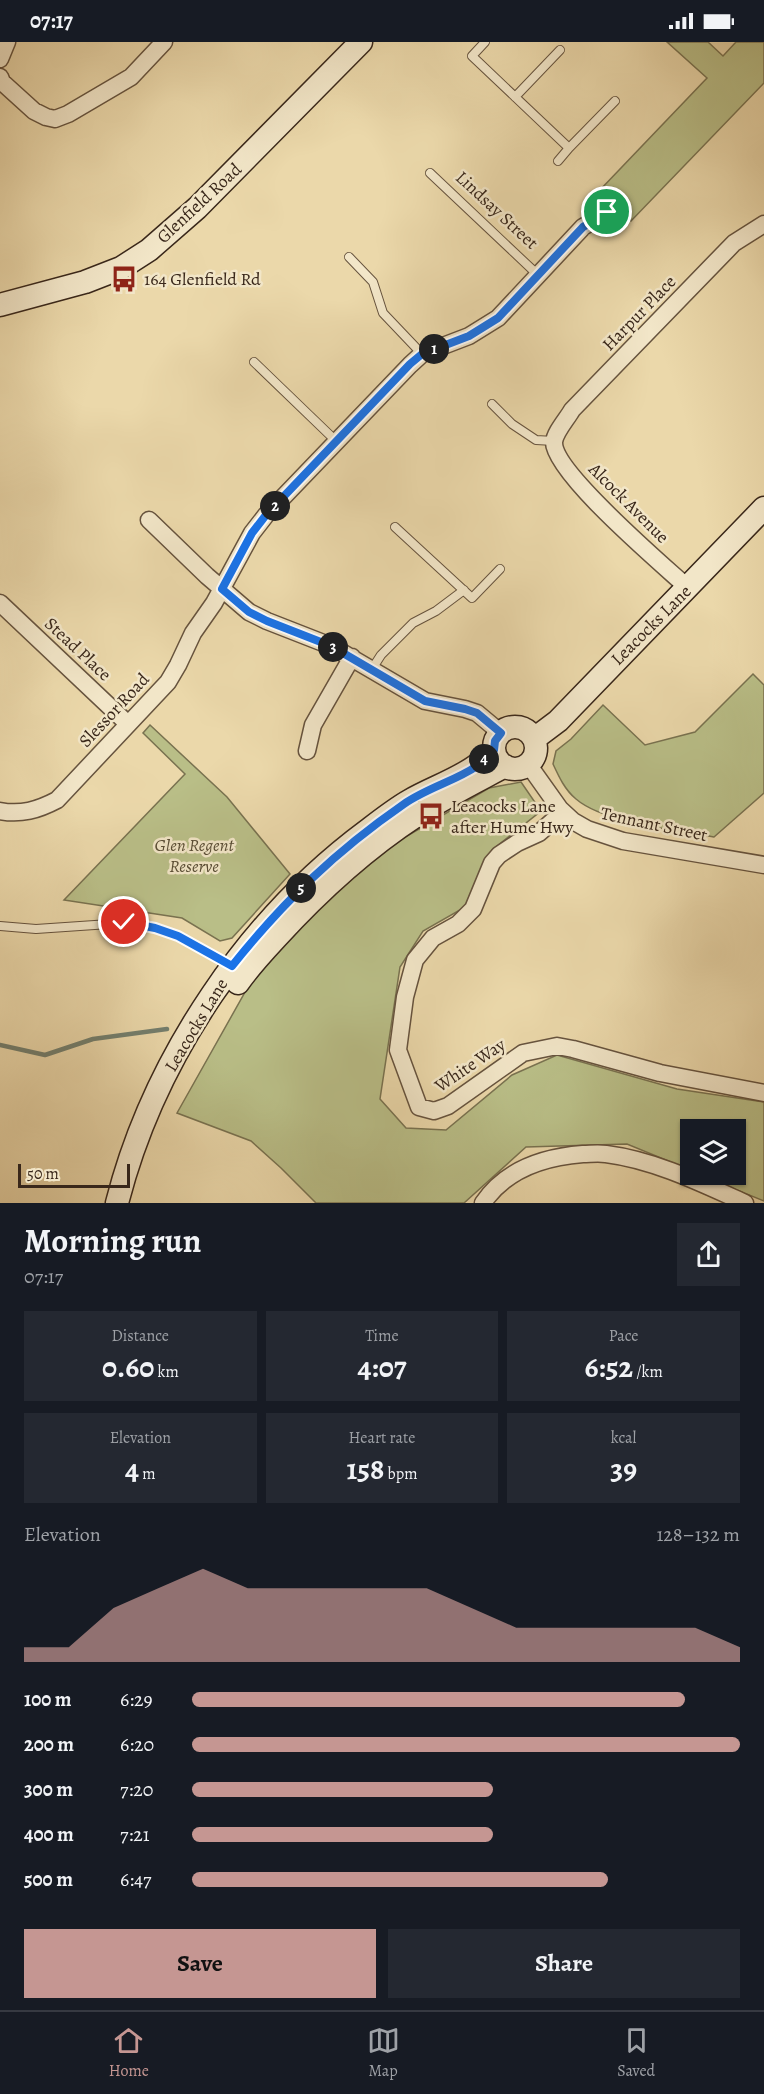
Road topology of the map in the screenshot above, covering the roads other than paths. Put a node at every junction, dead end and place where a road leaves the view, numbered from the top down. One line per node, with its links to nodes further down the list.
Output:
1 (7, 42): 7 (street)
2 (164, 42): 8 (street)
3 (340, 42): 11 (street)
4 (362, 42): 11 (street, Glenfield Road)
5 (485, 42): 9 (lane)
6 (560, 50): 9 (lane)
7 (0, 59)
8 (1, 81)
9 (515, 97): 12 (lane)
10 (615, 101): 12 (lane)
11 (284, 122): 19 (street, Glenfield Road)
12 (569, 148): 13 (lane)
13 (558, 161)
14 (430, 173): 18 (lane, Lindsay Street)
15 (607, 212): 18 (street, Lindsay Street)
16 (764, 224): 24 (street, Harpur Place)
17 (349, 257): 20 (lane)
18 (538, 275): 20 (street, Lindsay Street)
19 (0, 305)
20 (422, 354): 23 (street, Lindsay Street)
21 (254, 362): 23 (lane)
22 (492, 404): 24 (lane)
23 (336, 441): 30 (street, Lindsay Street)
24 (554, 441): 29 (street, Alcock Avenue)
25 (764, 508): 29 (street, Leacocks Lane)
26 (150, 520): 30 (street)
27 (395, 527): 31 (lane)
28 (500, 569): 31 (lane)
29 (688, 588): 36 (street, Leacocks Lane)
30 (222, 589): 33 (street); 35 (street, Slessor Road)
31 (464, 590): 34 (lane)
32 (0, 603): 35 (street, Stead Place)
33 (352, 657): 34 (street); 38 (street)
34 (372, 669): 37 (street)
35 (128, 724): 40 (street, Slessor Road)
36 (534, 739): 37 (street); 39 (street)
37 (500, 750): 39 (street); 44 (street, Leacocks Lane)
38 (307, 751)
39 (528, 764): 41 (street, Tennant Street)
40 (0, 811)
41 (563, 812): 42 (street, Tennant Street); 45 (street, White Way)
42 (764, 866)
43 (0, 926): 44 (lane)
44 (238, 970): 46 (street, Leacocks Lane); 47 (street, Leacocks Lane)
45 (764, 1093)
46 (117, 1203)
47 (133, 1203)
48 (483, 1203): 49 (street)
49 (745, 1203)

